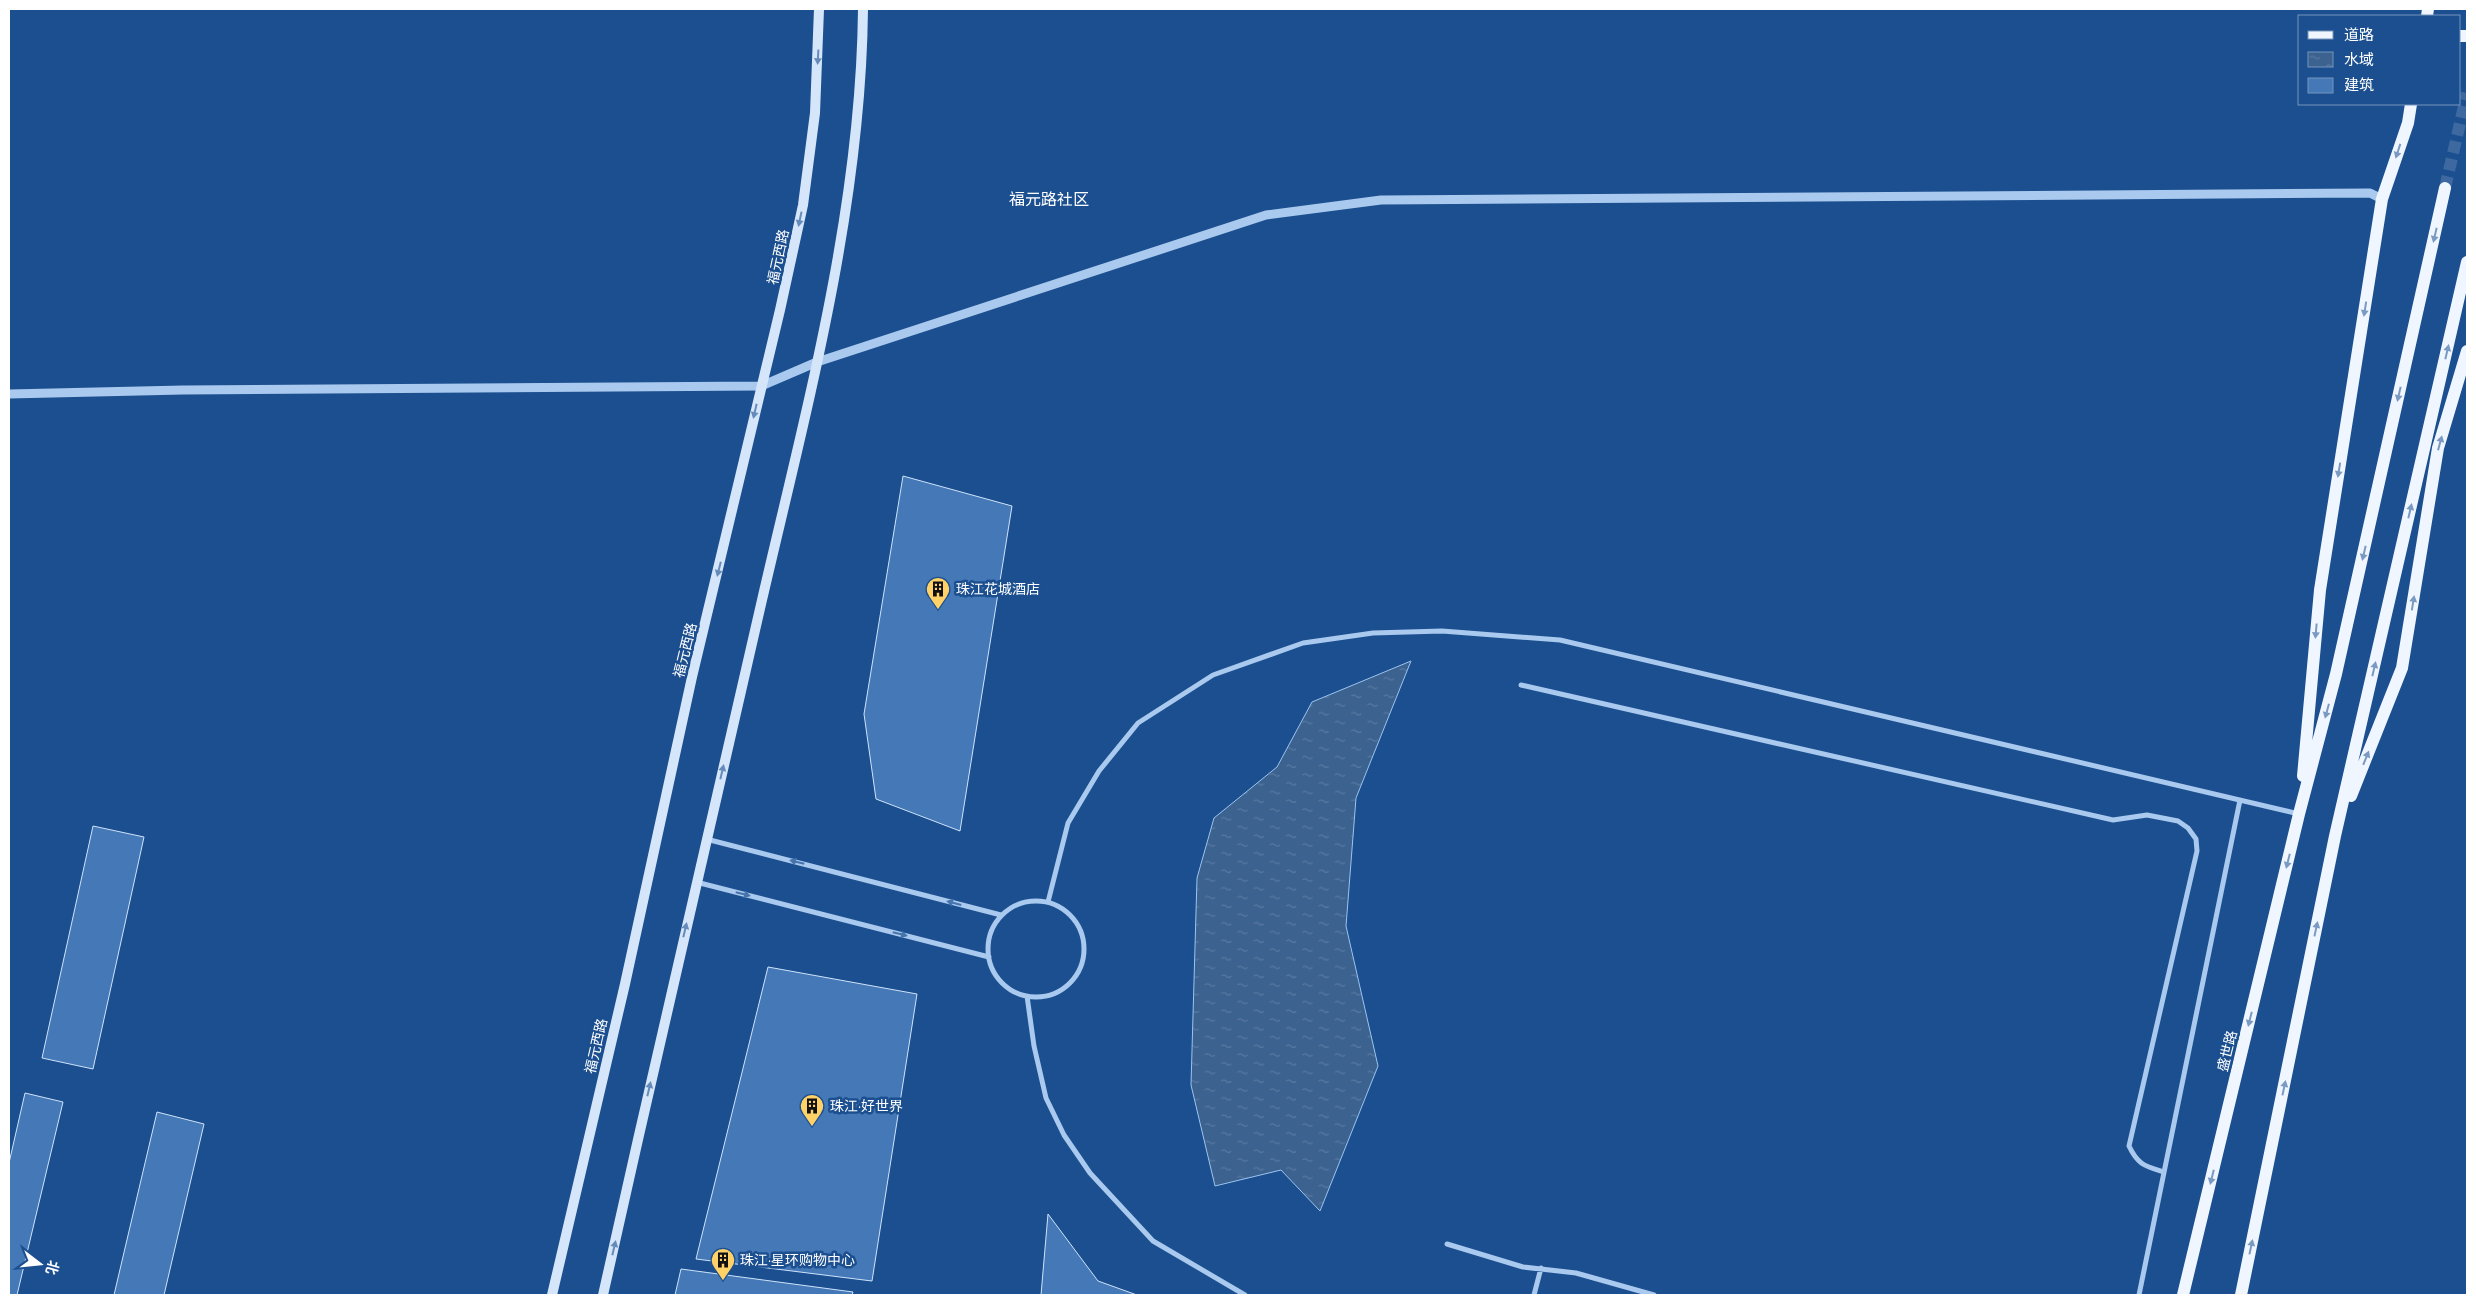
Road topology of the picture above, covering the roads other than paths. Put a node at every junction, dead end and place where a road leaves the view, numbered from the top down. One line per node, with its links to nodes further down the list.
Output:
1 (819, 9): 9 (main road, 福元西路, one-way to 9)
2 (863, 9): 8 (main road)
3 (2413, 105): 5 (main road, one-way to 5)
4 (2445, 188): 13 (main road, one-way to 13)
5 (2382, 199): 8 (street); 13 (main road, one-way to 13)
6 (2467, 262): 14 (main road, one-way to 6)
7 (2467, 351): 14 (main road, one-way to 7)
8 (817, 362): 9 (street); 15 (main road, one-way to 8)
9 (761, 386): 10 (street); 24 (main road, 福元西路, one-way to 24)
10 (9, 394)
11 (1521, 685): 21 (street)
12 (2240, 800): 13 (street); 17 (street); 21 (street)
13 (2299, 814): 30 (main road, 盛世路, one-way to 30)
14 (2335, 836): 31 (main road, one-way to 14)
15 (706, 839): 16 (main road); 18 (street, one-way to 15)
16 (696, 882): 19 (street, one-way to 19); 25 (main road, one-way to 16)
17 (1048, 902): 18 (street); 20 (street)
18 (1001, 915): 19 (street)
19 (989, 957): 20 (street)
20 (1027, 996): 26 (street)
21 (2164, 1172): 29 (street)
22 (1447, 1244): 23 (street)
23 (1540, 1268): 27 (street); 28 (street)
24 (552, 1295)
25 (604, 1295)
26 (1245, 1295)
27 (1534, 1295)
28 (1654, 1295)
29 (2139, 1295)
30 (2184, 1295)
31 (2241, 1295)

